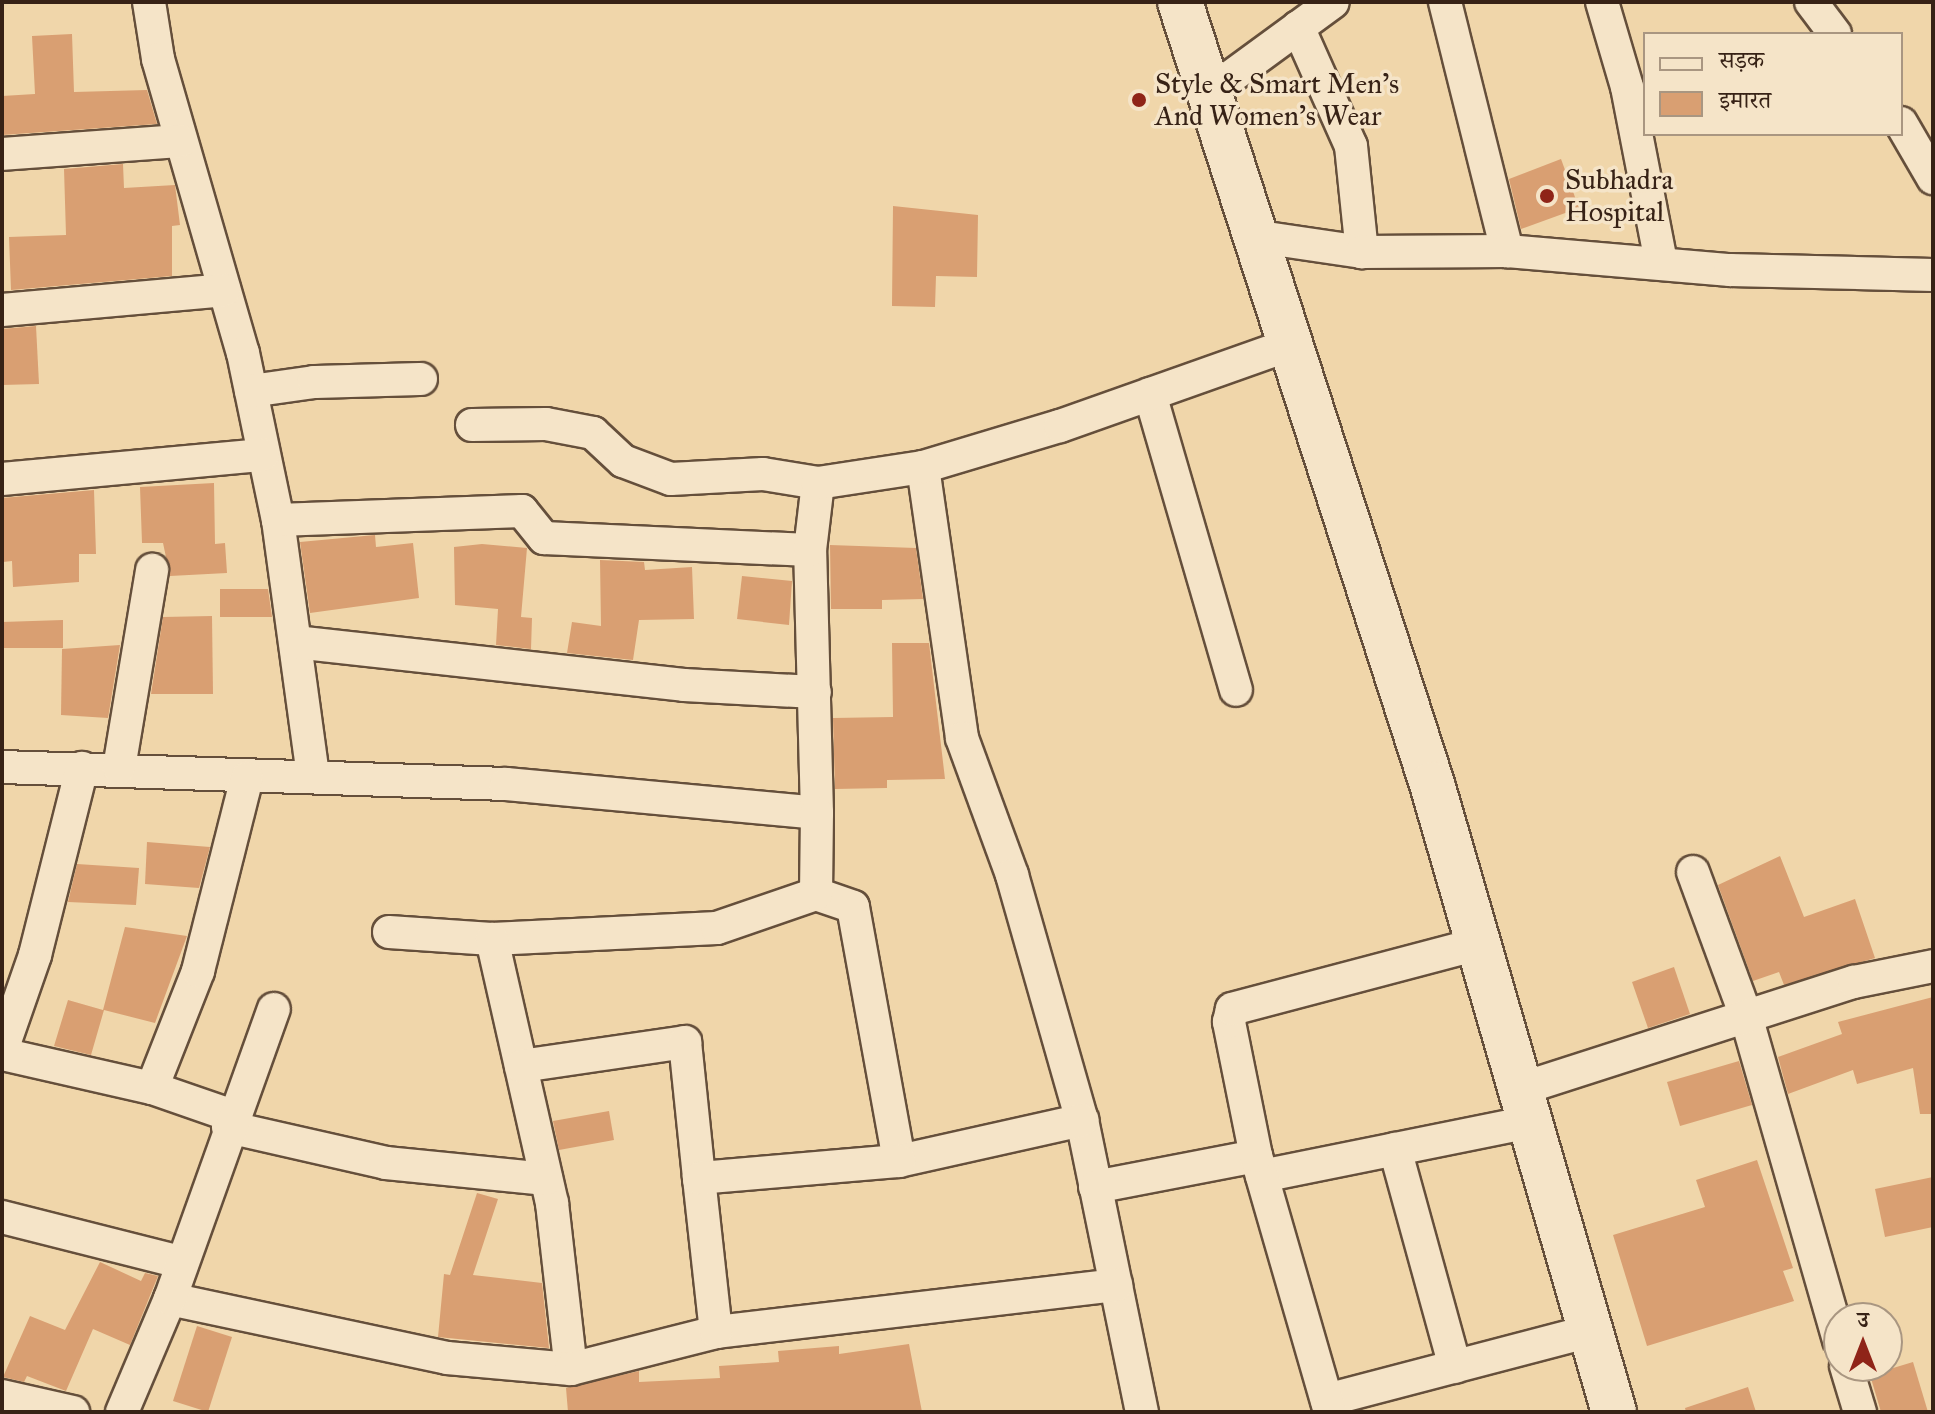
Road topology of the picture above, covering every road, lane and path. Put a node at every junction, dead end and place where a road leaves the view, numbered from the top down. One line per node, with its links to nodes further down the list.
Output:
1 (149, 2): 11 (street)
2 (1180, 2): 9 (main road)
3 (1333, 2): 7 (street)
4 (1445, 2): 15 (street)
5 (1602, 2): 17 (street)
6 (1813, 3): 8 (street)
7 (1298, 27): 9 (street); 16 (street)
8 (1834, 32)
9 (1210, 92): 14 (main road)
10 (1903, 126): 13 (street)
11 (181, 141): 12 (street); 19 (street)
12 (2, 154)
13 (1933, 178)
14 (1260, 237): 16 (street); 21 (main road)
15 (1507, 251): 16 (street); 17 (street)
16 (1362, 252)
17 (1661, 262): 18 (street)
18 (1933, 275)
19 (224, 290): 20 (street); 23 (street)
20 (2, 310)
21 (1291, 344): 24 (street); 46 (main road)
22 (421, 379): 23 (street)
23 (251, 391): 26 (street)
24 (1150, 394): 27 (street); 34 (street)
25 (472, 425): 29 (street)
26 (263, 455): 28 (street); 30 (street)
27 (923, 467): 29 (street); 54 (street)
28 (2, 479)
29 (818, 483): 31 (street)
30 (278, 520): 31 (street); 33 (street)
31 (810, 550): 35 (street)
32 (152, 570): 38 (street)
33 (295, 642): 35 (street); 39 (street)
34 (1236, 690)
35 (815, 692): 41 (street)
36 (2, 767): 37 (street)
37 (82, 768): 38 (street); 50 (street)
38 (119, 768): 40 (street)
39 (313, 777): 40 (street); 41 (street)
40 (247, 778): 52 (street)
41 (817, 813): 43 (street)
42 (1693, 872): 49 (street)
43 (816, 894): 45 (street); 57 (street)
44 (389, 932): 45 (street)
45 (492, 939): 51 (street)
46 (1478, 944): 53 (main road); 58 (street)
47 (1933, 966): 49 (street)
48 (274, 1009): 55 (street)
49 (1746, 1016): 53 (street); 66 (street)
50 (2, 1052): 52 (street)
51 (521, 1066): 59 (street); 60 (street)
52 (152, 1088): 55 (street)
53 (1525, 1106): 56 (street); 67 (main road)
54 (1082, 1120): 57 (street); 61 (street)
55 (230, 1122): 60 (street); 63 (street)
56 (1395, 1149): 58 (street); 69 (street)
57 (899, 1161): 59 (street)
58 (1259, 1166): 61 (street); 73 (street)
59 (699, 1178): 68 (street)
60 (546, 1179): 70 (street)
61 (1095, 1187): 64 (street)
62 (2, 1217): 63 (street)
63 (180, 1262): 65 (street)
64 (1116, 1285): 68 (street); 76 (street)
65 (170, 1299): 70 (street); 75 (street)
66 (1828, 1302)
67 (1590, 1331): 69 (street); 77 (main road)
68 (716, 1332): 70 (street)
69 (1455, 1367): 73 (street)
70 (571, 1369)
71 (1851, 1382): 78 (street)
72 (2, 1396): 74 (street)
73 (1328, 1406)
74 (73, 1412)
75 (122, 1412)
76 (1142, 1412)
77 (1614, 1412)
78 (1860, 1412)

